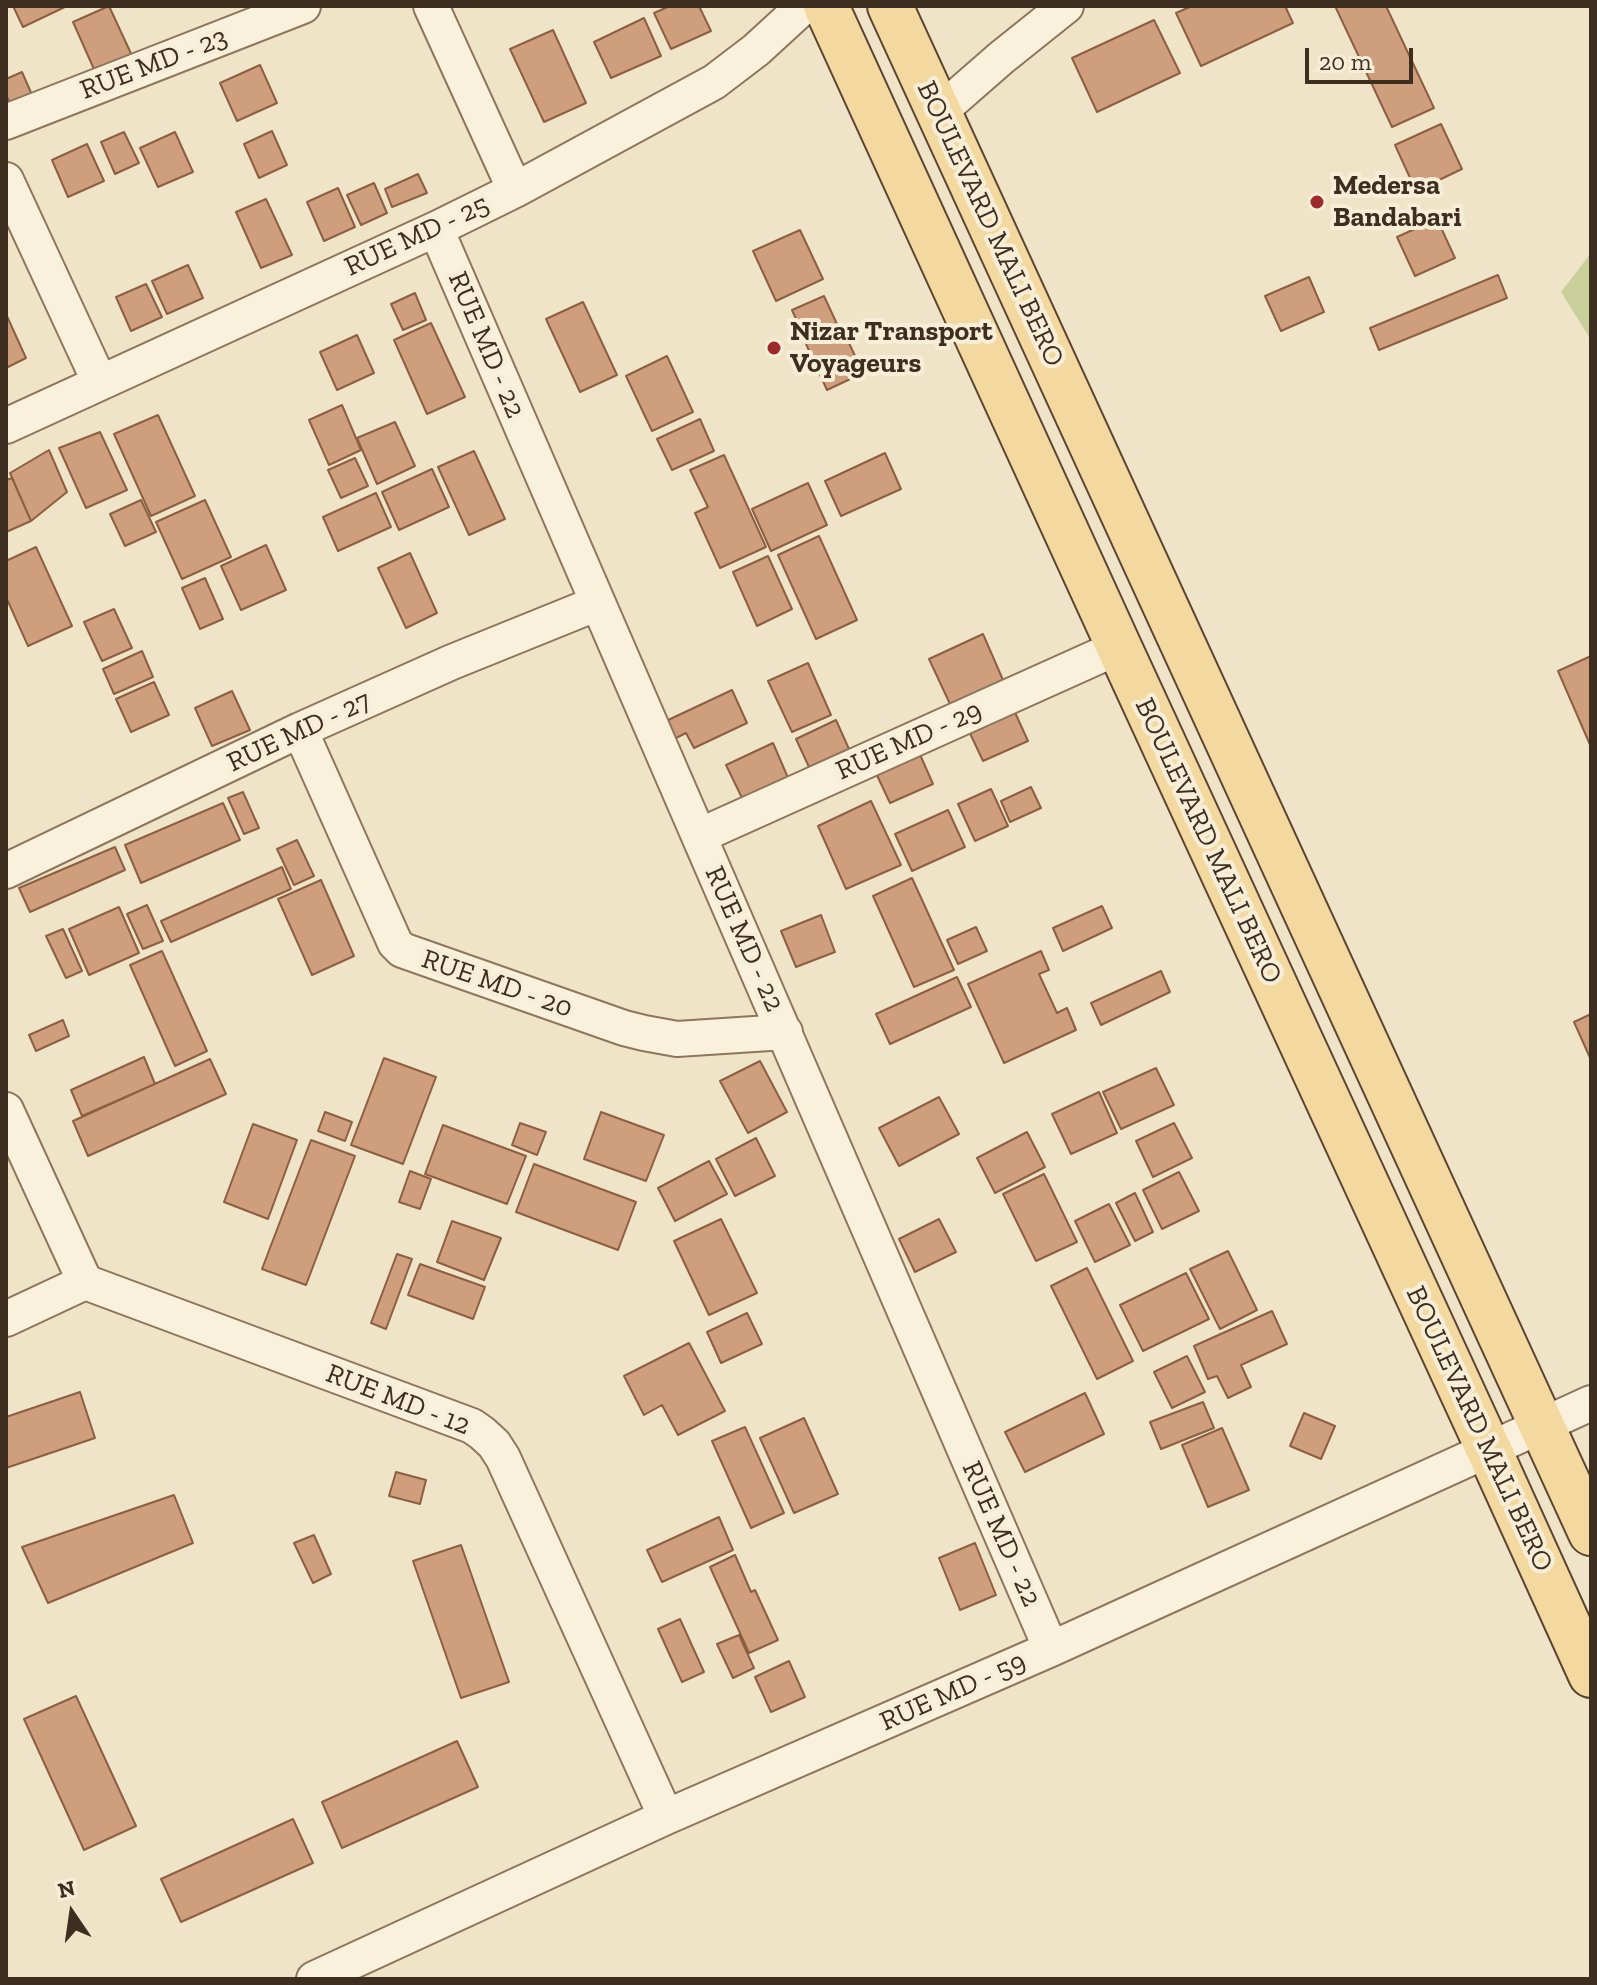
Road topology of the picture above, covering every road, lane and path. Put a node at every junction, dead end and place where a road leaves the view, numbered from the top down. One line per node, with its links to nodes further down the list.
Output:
1 (303, 6): 8 (street, RUE MD - 23)
2 (431, 6): 10 (street)
3 (804, 6): 10 (street, RUE MD - 25)
4 (826, 6): 15 (main road, BOULEVARD MALI BERO)
5 (890, 6): 7 (main road, BOULEVARD MALI BERO)
6 (1066, 6): 7 (street)
7 (938, 113): 17 (main road, BOULEVARD MALI BERO)
8 (6, 122)
9 (6, 180): 12 (street)
10 (515, 190): 11 (street, RUE MD - 25)
11 (436, 229): 12 (street, RUE MD - 25); 14 (street, RUE MD - 22)
12 (100, 383): 13 (street, RUE MD - 25)
13 (6, 426)
14 (598, 603): 16 (street, RUE MD - 27); 18 (street, RUE MD - 22)
15 (1119, 647): 18 (street, RUE MD - 29); 19 (main road, BOULEVARD MALI BERO)
16 (300, 730): 20 (street, RUE MD - 27); 21 (street, RUE MD - 20)
17 (1270, 835): 19 (main road); 26 (main road, BOULEVARD MALI BERO)
18 (699, 836): 21 (street, RUE MD - 22)
19 (1217, 860): 27 (main road, BOULEVARD MALI BERO)
20 (6, 871)
21 (785, 1032): 29 (street, RUE MD - 22)
22 (6, 1110): 23 (street)
23 (85, 1282): 24 (street); 31 (street, RUE MD - 12)
24 (6, 1319)
25 (1591, 1403): 26 (street, RUE MD - 59)
26 (1542, 1426): 27 (street, RUE MD - 59); 28 (main road, BOULEVARD MALI BERO)
27 (1489, 1450): 29 (street, RUE MD - 59); 30 (main road, BOULEVARD MALI BERO)
28 (1591, 1533)
29 (1051, 1649): 31 (street, RUE MD - 59)
30 (1591, 1675)
31 (666, 1817): 32 (street, RUE MD - 59)
32 (314, 1979)

